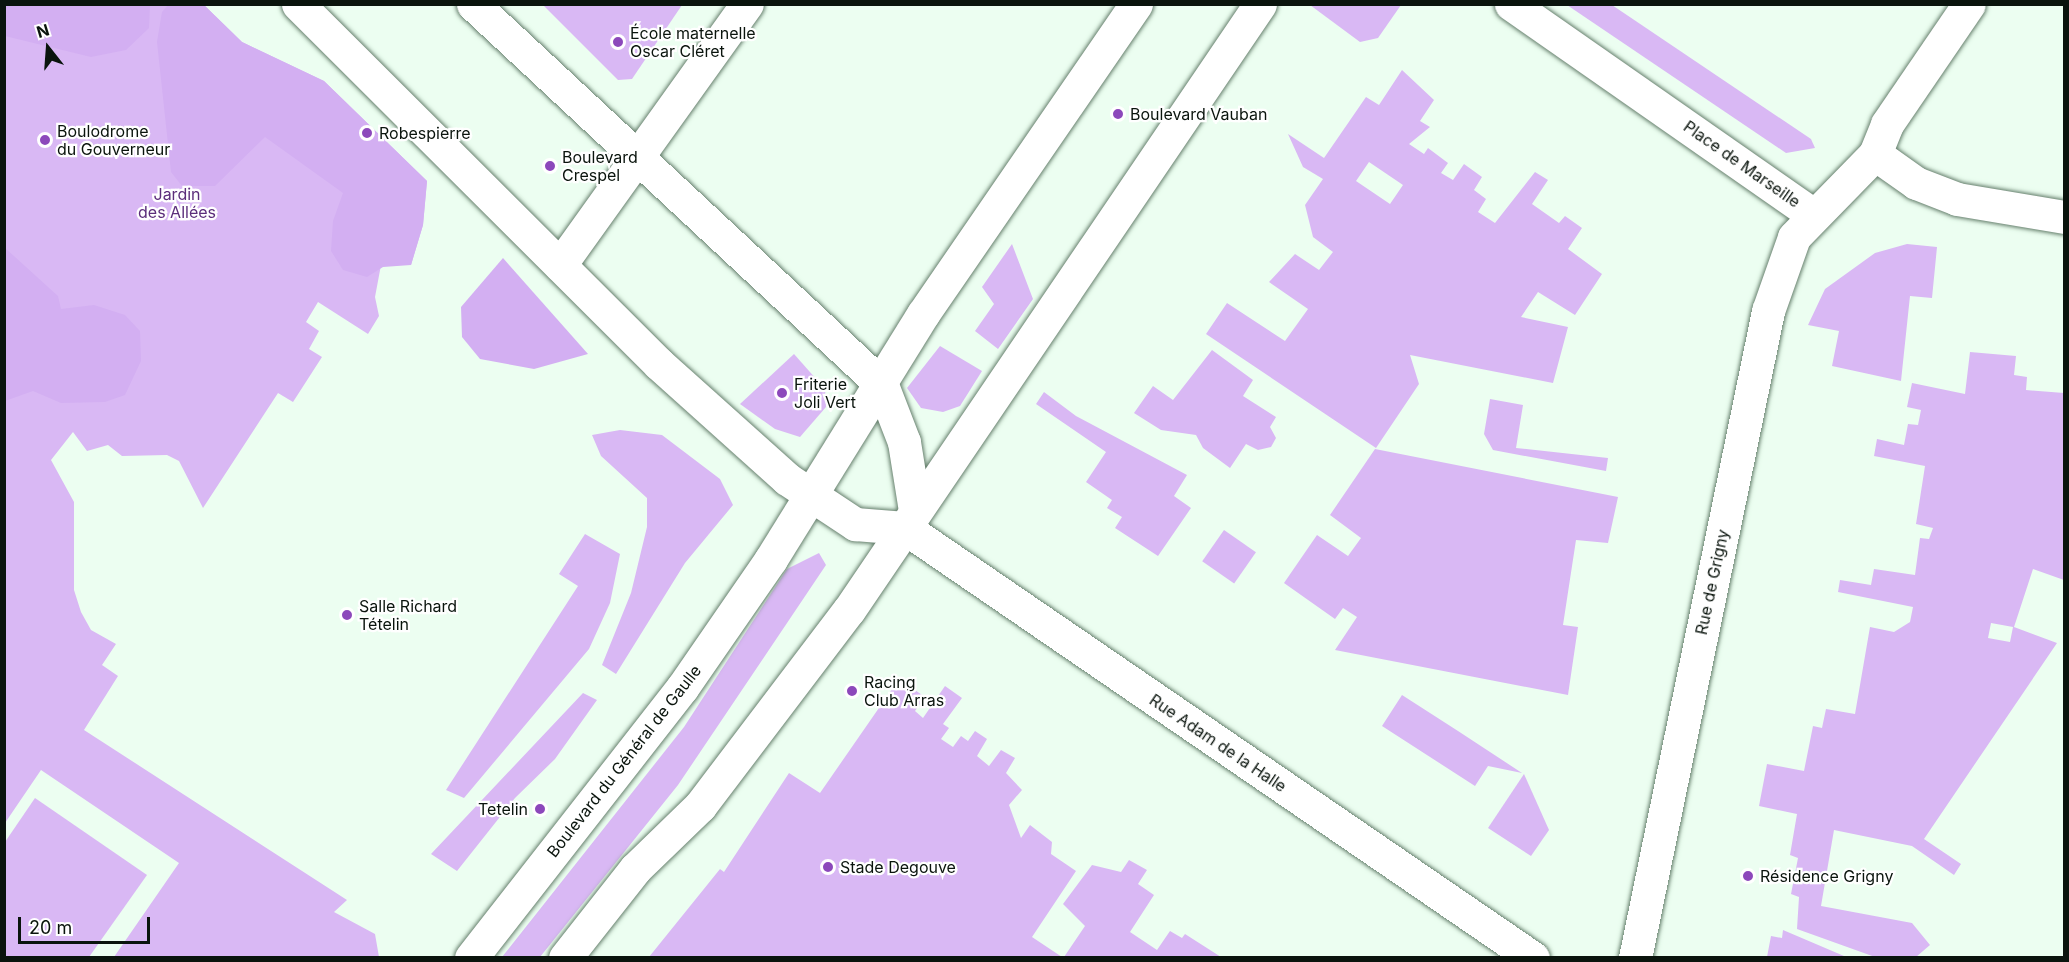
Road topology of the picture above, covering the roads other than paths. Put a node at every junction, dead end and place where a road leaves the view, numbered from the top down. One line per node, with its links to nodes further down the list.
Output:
1 (298, 4): 12 (street)
2 (473, 4): 9 (street)
3 (747, 4): 9 (street)
4 (1136, 4): 13 (street, Boulevard du Général de Gaulle)
5 (1260, 4): 15 (street)
6 (1511, 4): 10 (street, Place de Marseille)
7 (1969, 4): 8 (street, Place de Marseille)
8 (1875, 154): 10 (street, Place de Marseille); 11 (street)
9 (635, 160): 12 (street); 13 (street)
10 (1813, 215): 19 (street, Rue de Grigny)
11 (2064, 217)
12 (560, 265): 14 (street)
13 (882, 385): 14 (street, Boulevard du Général de Gaulle); 15 (street)
14 (810, 492): 15 (street); 16 (street, Boulevard du Général de Gaulle)
15 (910, 519): 17 (street); 18 (street, Rue Adam de la Halle)
16 (471, 957)
17 (565, 957)
18 (1533, 957)
19 (1635, 957)

